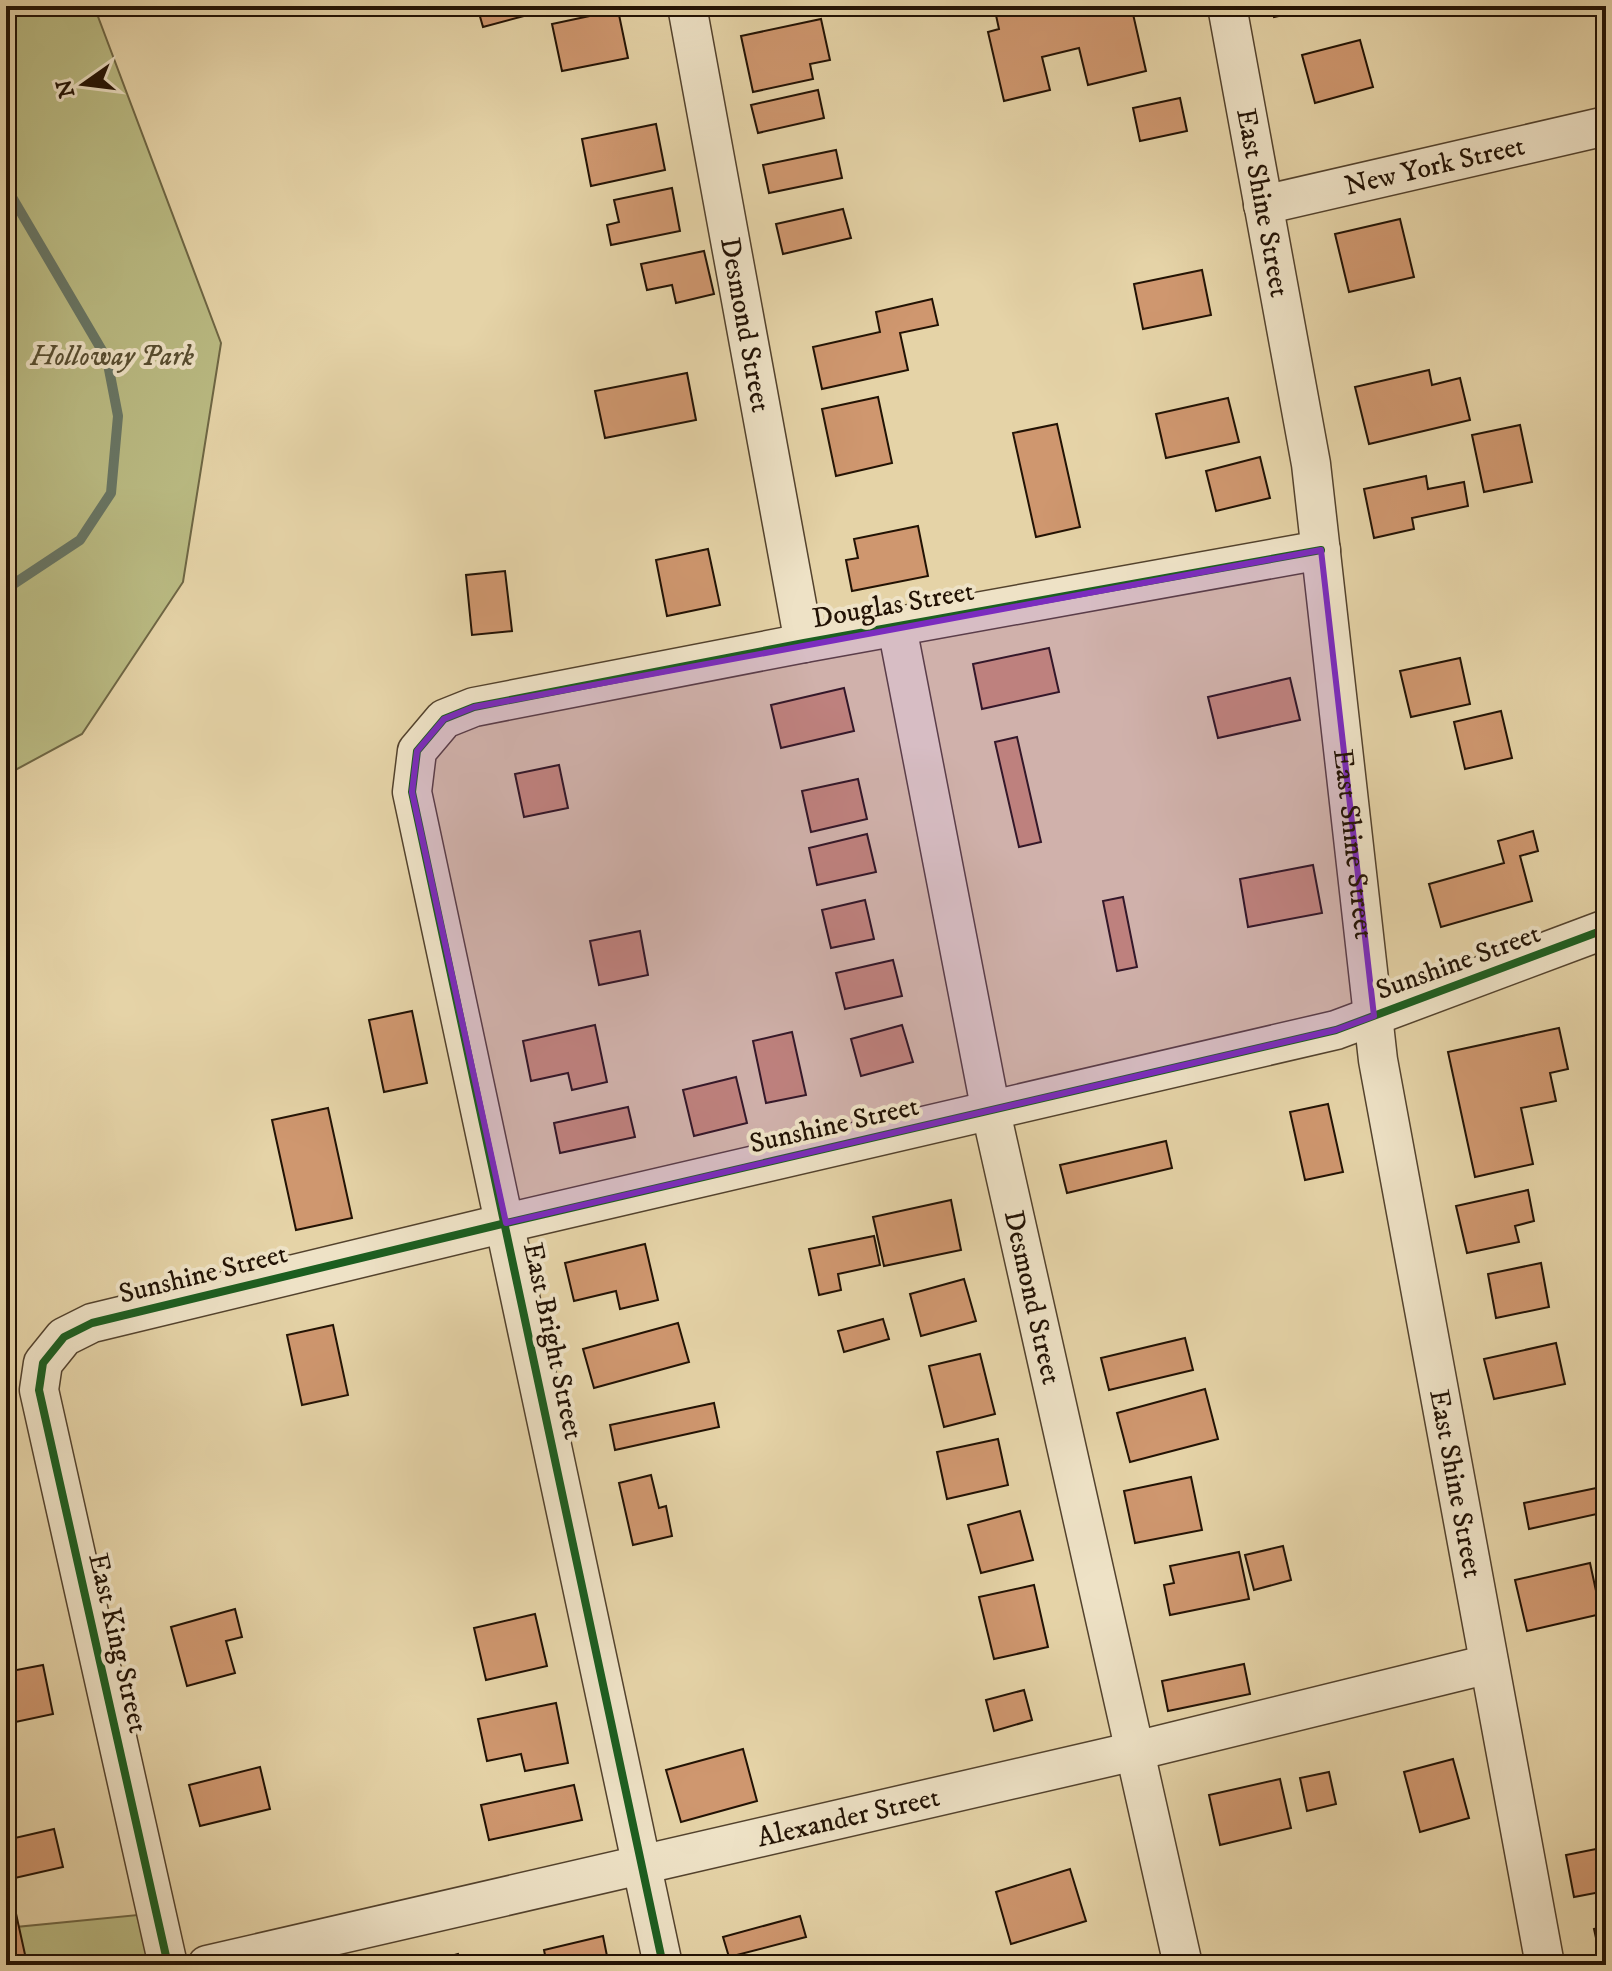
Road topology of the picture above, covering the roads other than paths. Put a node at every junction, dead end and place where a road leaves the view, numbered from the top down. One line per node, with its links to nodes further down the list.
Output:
1 (687, 6): 7 (street, Desmond Street)
2 (1227, 6): 4 (street, East Shine Street)
3 (1606, 126): 4 (street, New York Street)
4 (1263, 205): 5 (street, East Shine Street)
5 (1321, 550): 6 (street, Douglas Street); 10 (street, East Shine Street)
6 (897, 627): 7 (street, Douglas Street); 11 (street, Desmond Street)
7 (804, 643): 8 (street, Douglas Street)
8 (474, 707): 12 (street, East Bright Street)
9 (1606, 929): 10 (street, Sunshine Street)
10 (1374, 1016): 11 (street, Sunshine Street); 14 (street, East Shine Street)
11 (991, 1112): 12 (street, Sunshine Street); 15 (street, Desmond Street)
12 (506, 1223): 13 (street, Sunshine Street); 16 (street, East Bright Street)
13 (64, 1337): 17 (street, East King Street)
14 (1489, 1664): 15 (street, Alexander Street); 21 (street, East Shine Street)
15 (1135, 1751): 16 (street, Alexander Street); 20 (street, Desmond Street)
16 (642, 1863): 18 (street, Alexander Street); 19 (street, East Bright Street)
17 (168, 1965)
18 (207, 1965)
19 (663, 1965)
20 (1183, 1965)
21 (1545, 1965)

